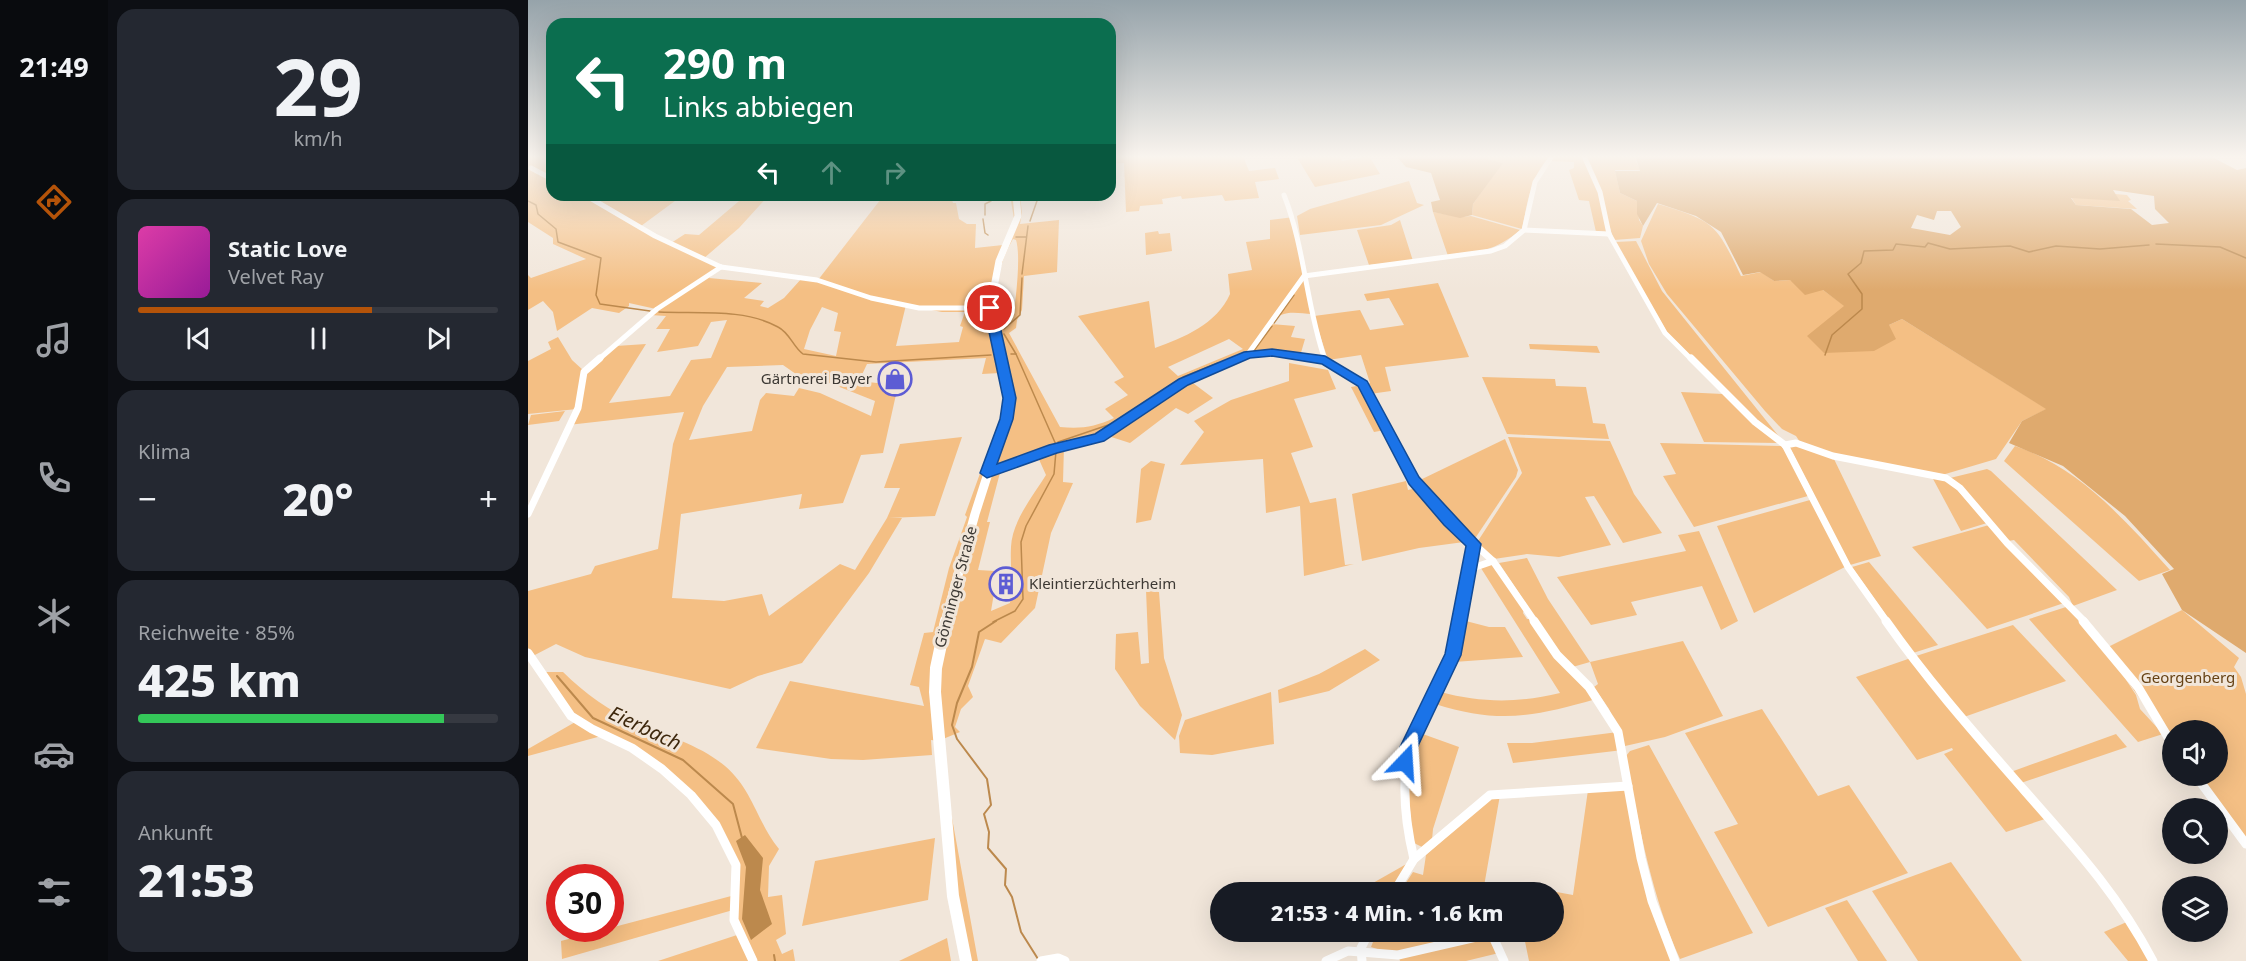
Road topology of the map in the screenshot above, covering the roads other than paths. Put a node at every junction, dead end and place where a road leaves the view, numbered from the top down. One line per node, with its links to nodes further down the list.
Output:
1 (595, 201): 8 (street)
2 (1018, 201): 10 (street, Gönninger Straße)
3 (1287, 201): 9 (street)
4 (1527, 201): 6 (street)
5 (1602, 201): 7 (street)
6 (1524, 230): 7 (street); 9 (street)
7 (1609, 234): 13 (street)
8 (721, 267): 10 (street); 15 (street)
9 (1304, 276): 11 (street); 12 (street)
10 (990, 308): 14 (street, Gönninger Straße)
11 (1248, 354): 12 (street); 14 (street)
12 (1325, 360): 16 (street)
13 (1785, 445): 20 (street); 36 (street)
14 (987, 473): 30 (street, Gönninger Straße)
15 (528, 514)
16 (1474, 544): 17 (street); 18 (street)
17 (1493, 561): 18 (street); 21 (street)
18 (1470, 569): 24 (street)
19 (528, 653): 29 (street)
20 (2162, 727)
21 (1628, 786): 24 (street); 35 (street)
22 (2203, 786): 23 (street)
23 (2246, 844)
24 (1414, 860): 25 (street)
25 (1400, 882)
26 (1364, 942): 27 (street)
27 (1361, 948): 32 (street); 33 (street); 34 (street)
28 (1043, 960): 31 (street)
29 (753, 961)
30 (966, 961)
31 (1065, 961)
32 (1326, 961)
33 (1362, 961)
34 (1504, 961)
35 (1675, 961)
36 (2153, 961)

